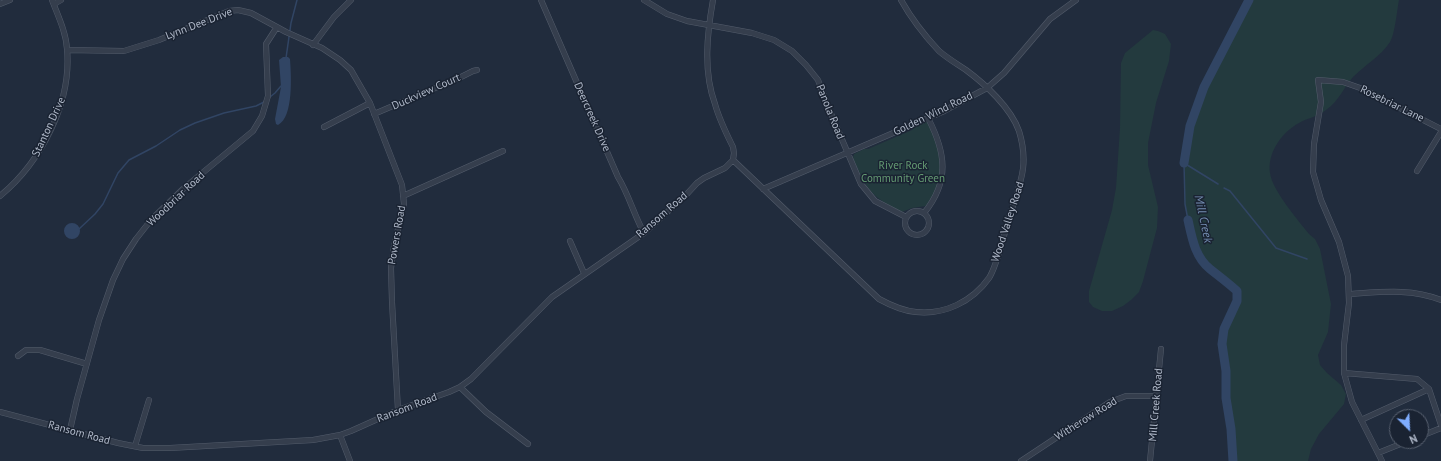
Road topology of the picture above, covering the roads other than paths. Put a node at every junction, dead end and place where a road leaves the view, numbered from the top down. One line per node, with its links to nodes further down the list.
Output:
1 (10, 0): 10 (street)
2 (60, 0): 9 (street)
3 (351, 0): 13 (street)
4 (541, 0): 32 (street, Deercreek Drive)
5 (644, 0): 11 (street, Panola Road)
6 (713, 0): 11 (street)
7 (901, 0): 16 (street, Wood Valley Road)
8 (1076, 0): 16 (street, Golden Wind Road)
9 (53, 2): 14 (street, Stanton Drive)
10 (0, 4)
11 (709, 25): 24 (street, Panola Road); 25 (street)
12 (277, 27): 13 (street, Lynn Dee Drive); 14 (street, Lynn Dee Drive); 39 (street, Woodbriar Road)
13 (313, 45): 17 (street, Powers Road)
14 (68, 50): 28 (street, Stanton Drive)
15 (477, 70): 18 (street, Duckview Court)
16 (987, 88): 19 (street, Golden Wind Road); 27 (street, Wood Valley Road)
17 (370, 103): 18 (street, Powers Road); 20 (street)
18 (374, 114): 29 (street, Powers Road)
19 (928, 118): 24 (street, Golden Wind Road); 30 (street)
20 (324, 127)
21 (1441, 129): 35 (street, Rosebriar Lane)
22 (1441, 132): 26 (street)
23 (503, 151): 29 (street)
24 (847, 153): 27 (street, Golden Wind Road); 31 (street, Panola Road)
25 (734, 158): 27 (street); 32 (street, Ransom Road)
26 (1417, 171)
27 (763, 189)
28 (0, 196)
29 (403, 196): 45 (street, Powers Road)
30 (924, 214): 31 (street); 31 (street)
31 (906, 218)
32 (644, 233): 34 (street, Ransom Road)
33 (570, 241): 34 (street)
34 (584, 273): 41 (street, Ransom Road)
35 (1349, 294): 36 (street); 40 (street)
36 (1441, 300)
37 (1161, 349): 43 (street, Mill Creek Road)
38 (18, 356): 39 (street)
39 (87, 364): 49 (street, Woodbriar Road)
40 (1344, 373): 42 (street); 47 (street)
41 (460, 387): 45 (street, Ransom Road); 52 (street)
42 (1429, 389): 47 (street); 48 (street)
43 (1157, 396): 57 (street, Witherow Road); 58 (street, Mill Creek Road)
44 (149, 400): 53 (street)
45 (398, 410): 51 (street, Ransom Road)
46 (0, 412): 49 (street, Ransom Road)
47 (1361, 420): 55 (street)
48 (1441, 426): 50 (street)
49 (70, 430): 53 (street, Ransom Road)
50 (1429, 432)
51 (340, 436): 53 (street, Ransom Road); 56 (street)
52 (528, 444)
53 (135, 446)
54 (1389, 449): 55 (street)
55 (1378, 453): 59 (street)
56 (350, 461)
57 (1021, 461)
58 (1150, 461)
59 (1382, 461)

